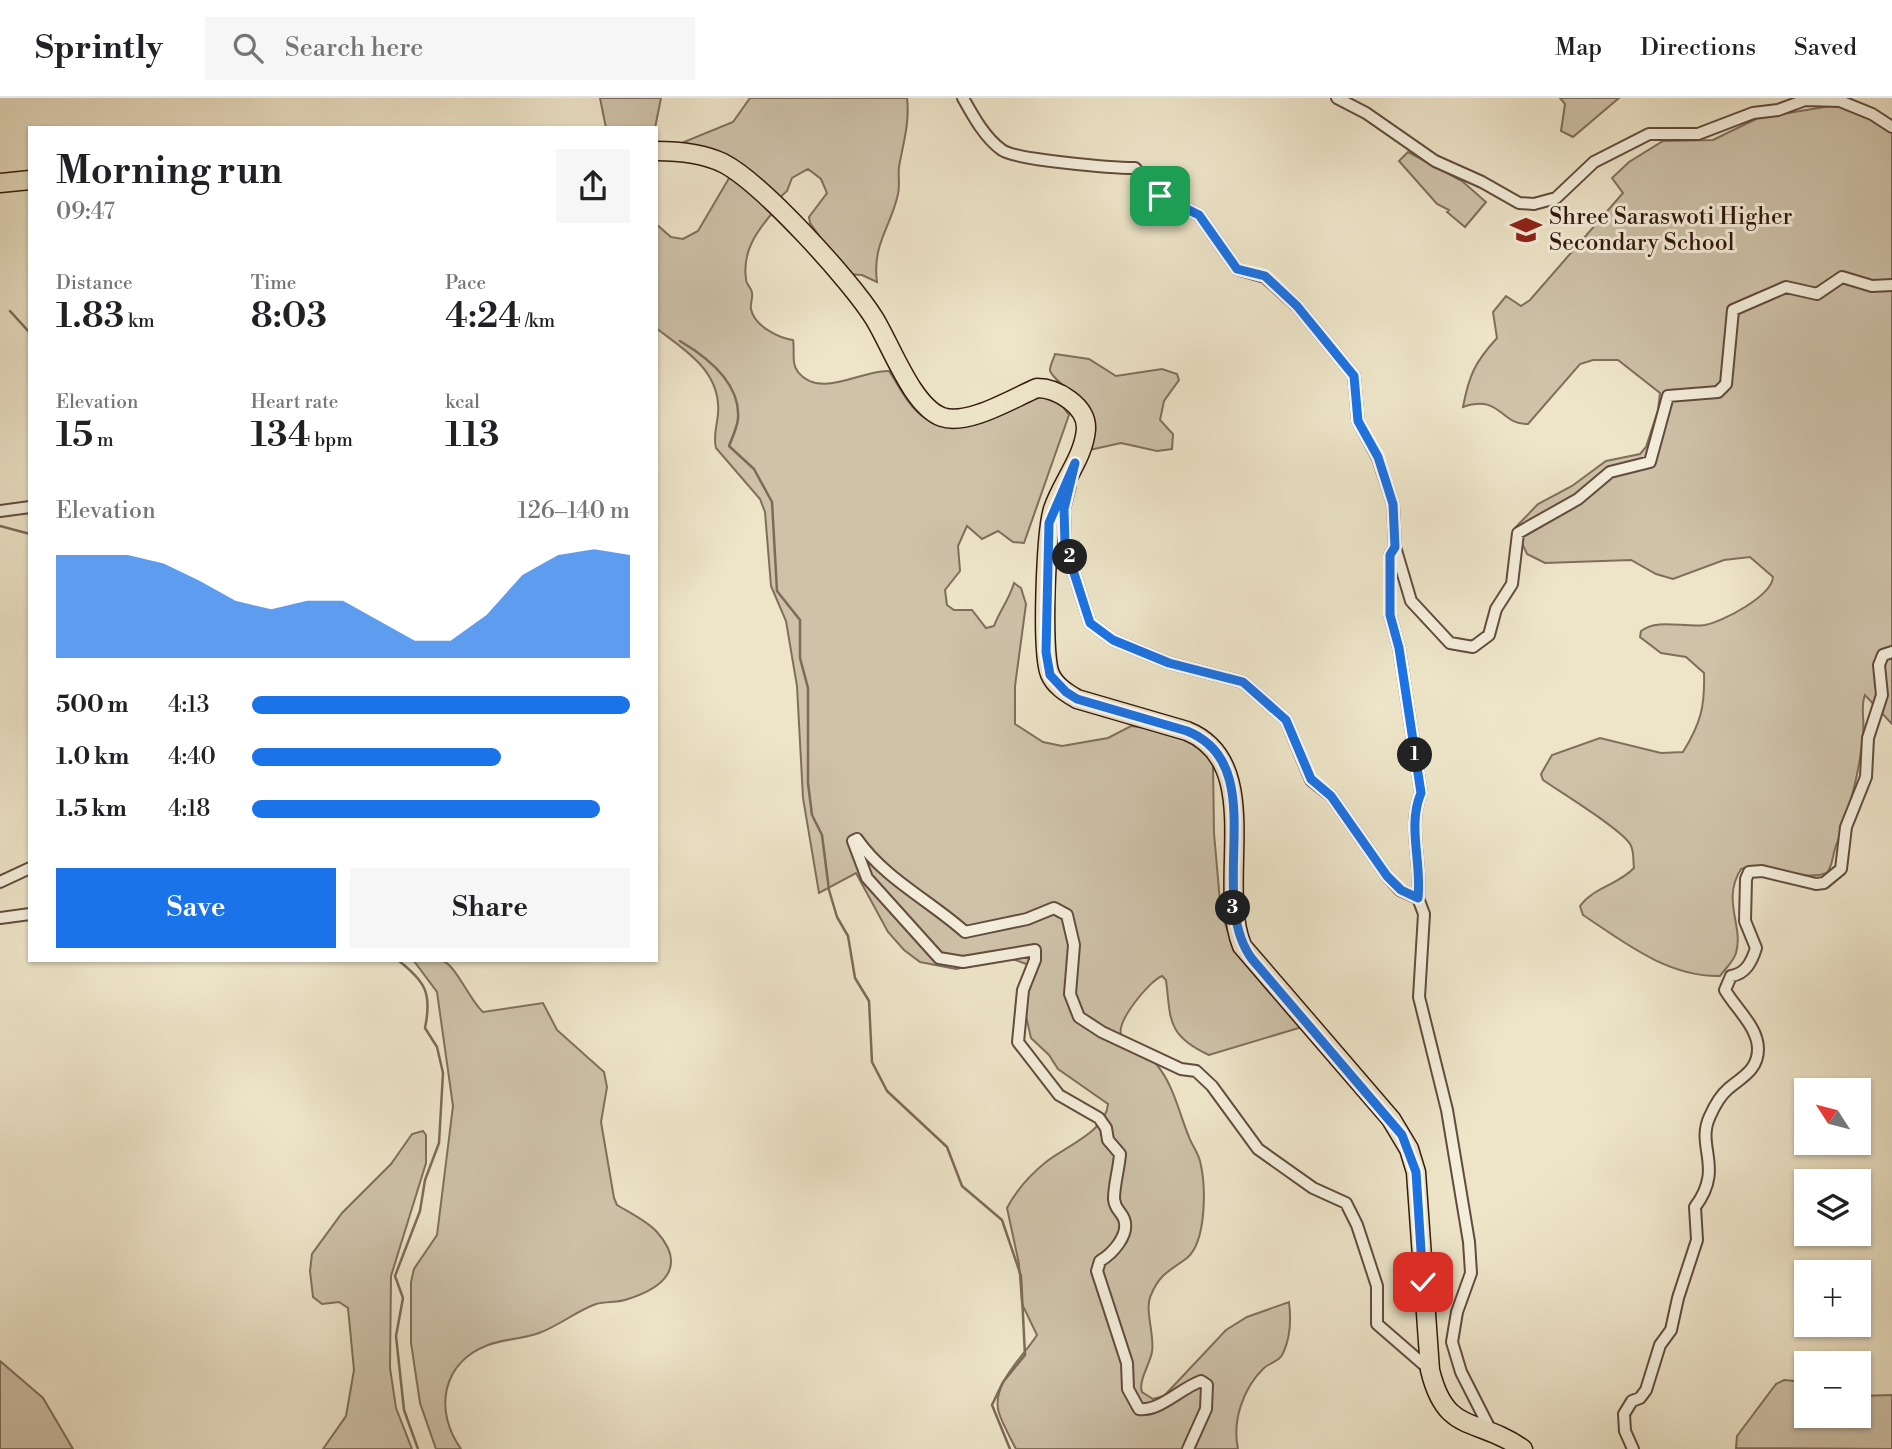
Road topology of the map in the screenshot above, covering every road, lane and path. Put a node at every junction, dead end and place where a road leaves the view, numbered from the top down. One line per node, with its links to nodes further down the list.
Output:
1 (963, 98): 11 (street)
2 (1337, 98): 3 (street)
3 (1892, 127)
4 (658, 151): 8 (main road)
5 (28, 180): 6 (main road)
6 (0, 183)
7 (1892, 285): 11 (street)
8 (1075, 463): 15 (street); 18 (main road)
9 (28, 507): 10 (street)
10 (0, 511)
11 (1395, 547): 15 (street)
12 (1892, 652): 22 (street)
13 (28, 869): 14 (street)
14 (0, 882)
15 (1418, 898): 19 (street)
16 (28, 914): 17 (street)
17 (0, 918)
18 (1430, 1370): 19 (main road); 20 (street)
19 (1491, 1431): 21 (main road)
20 (1188, 1449)
21 (1522, 1449)
22 (1633, 1449)

